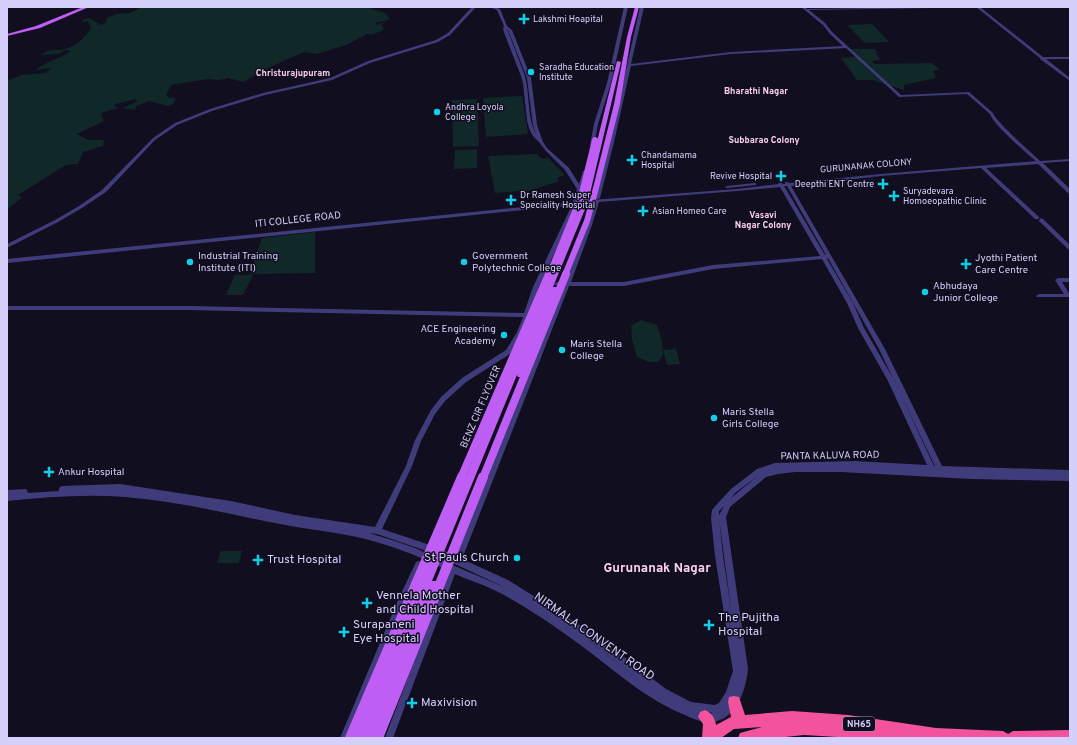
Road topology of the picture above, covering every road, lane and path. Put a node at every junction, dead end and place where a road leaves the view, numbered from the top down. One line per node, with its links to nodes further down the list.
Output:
1 (86, 7): 14 (main road)
2 (474, 7): 32 (street)
3 (491, 7): 27 (street)
4 (626, 7): 27 (street)
5 (632, 7): 20 (main road)
6 (637, 7): 13 (main road)
7 (642, 7): 15 (street)
8 (803, 7): 12 (street)
9 (934, 7): 12 (street)
10 (978, 7): 17 (street)
11 (982, 7): 18 (street)
12 (808, 9): 16 (street)
13 (631, 30): 15 (street); 20 (main road)
14 (7, 34)
15 (635, 37): 20 (street)
16 (849, 47): 20 (street); 23 (street)
17 (1041, 58): 18 (street); 21 (street)
18 (1046, 58): 19 (street); 21 (street)
19 (1070, 58)
20 (624, 63): 30 (main road); 30 (main road); 30 (street); 63 (main road, BENZ CIR FLYOVER, bridge)
21 (1070, 79)
22 (1070, 159): 23 (street, GURUNANAK COLONY)
23 (1035, 161): 24 (street, GURUNANAK COLONY); 25 (street, GURUNANAK COLONY); 28 (street); 29 (street)
24 (982, 167): 25 (street, GURUNANAK COLONY); 33 (street)
25 (943, 169): 26 (street, GURUNANAK COLONY)
26 (784, 183): 30 (street, GURUNANAK COLONY); 35 (street)
27 (580, 188): 31 (street)
28 (1070, 192)
29 (1070, 195)
30 (591, 198): 31 (street, ITI COLLEGE ROAD); 39 (main road); 40 (street); 44 (main road); 66 (main road, bridge)
31 (575, 202): 36 (street, ITI COLLEGE ROAD); 37 (street, ITI COLLEGE ROAD); 43 (street)
32 (7, 246)
33 (1069, 247): 34 (street)
34 (1070, 252)
35 (827, 257): 40 (street); 46 (street); 47 (street)
36 (7, 258)
37 (7, 261)
38 (1070, 280): 41 (street)
39 (557, 284): 40 (street); 55 (main road)
40 (567, 284): 56 (street)
41 (1038, 296)
42 (7, 308): 43 (street)
43 (527, 315): 44 (street); 45 (street)
44 (538, 316): 54 (main road)
45 (508, 352): 52 (street); 53 (street)
46 (931, 468): 47 (street, PANTA KALUVA ROAD); 58 (street, PANTA KALUVA ROAD)
47 (940, 468): 48 (street, PANTA KALUVA ROAD)
48 (1070, 473)
49 (1070, 478): 57 (street, PANTA KALUVA ROAD)
50 (7, 493): 52 (street)
51 (7, 498): 53 (street)
52 (377, 531): 53 (street)
53 (425, 552): 54 (street); 62 (street)
54 (437, 556): 55 (street); 64 (main road)
55 (446, 560): 56 (street); 65 (main road)
56 (455, 565): 58 (street, NIRMALA CONVENT ROAD); 59 (street, NIRMALA CONVENT ROAD); 67 (street)
57 (734, 702): 58 (street, PANTA KALUVA ROAD); 60 (highway)
58 (721, 712): 59 (street, NIRMALA CONVENT ROAD)
59 (705, 717): 68 (highway)
60 (741, 722): 68 (highway, NH65); 71 (highway, NH65)
61 (1070, 737): 72 (highway)
62 (344, 738)
63 (350, 738)
64 (360, 738)
65 (369, 738)
66 (378, 738)
67 (389, 738)
68 (709, 738)
69 (745, 738): 70 (highway, NH65)
70 (903, 738)
71 (1003, 738)
72 (1013, 738)

